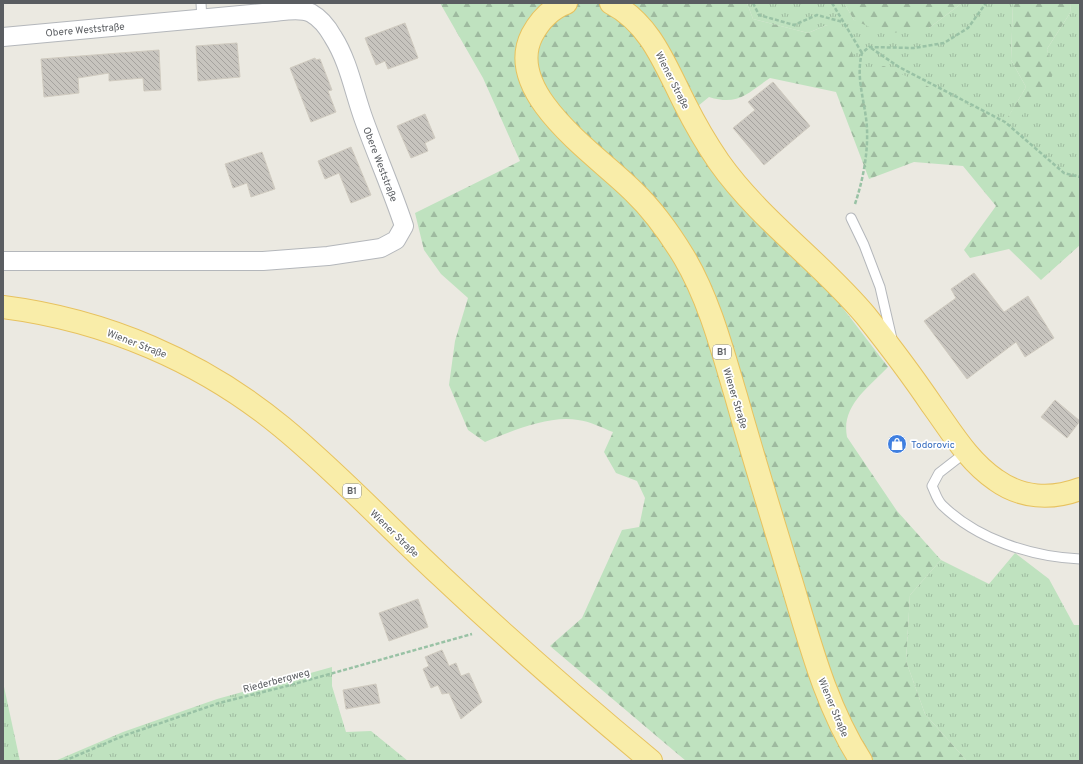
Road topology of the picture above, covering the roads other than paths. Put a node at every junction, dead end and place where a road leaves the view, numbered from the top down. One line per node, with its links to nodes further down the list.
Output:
1 (566, 3): 13 (main road, Wiener Straße / B1)
2 (611, 3): 8 (main road, Wiener Straße)
3 (201, 11): 4 (street, Obere Weststraße); 6 (street, Obere Weststraße)
4 (3, 37)
5 (851, 218): 8 (lane)
6 (3, 261)
7 (3, 307): 12 (main road, Wiener Straße / B1)
8 (895, 352): 9 (main road, Wiener Straße)
9 (966, 452): 10 (main road, Wiener Straße); 11 (lane)
10 (1080, 489)
11 (1080, 559)
12 (651, 761)
13 (861, 761)

